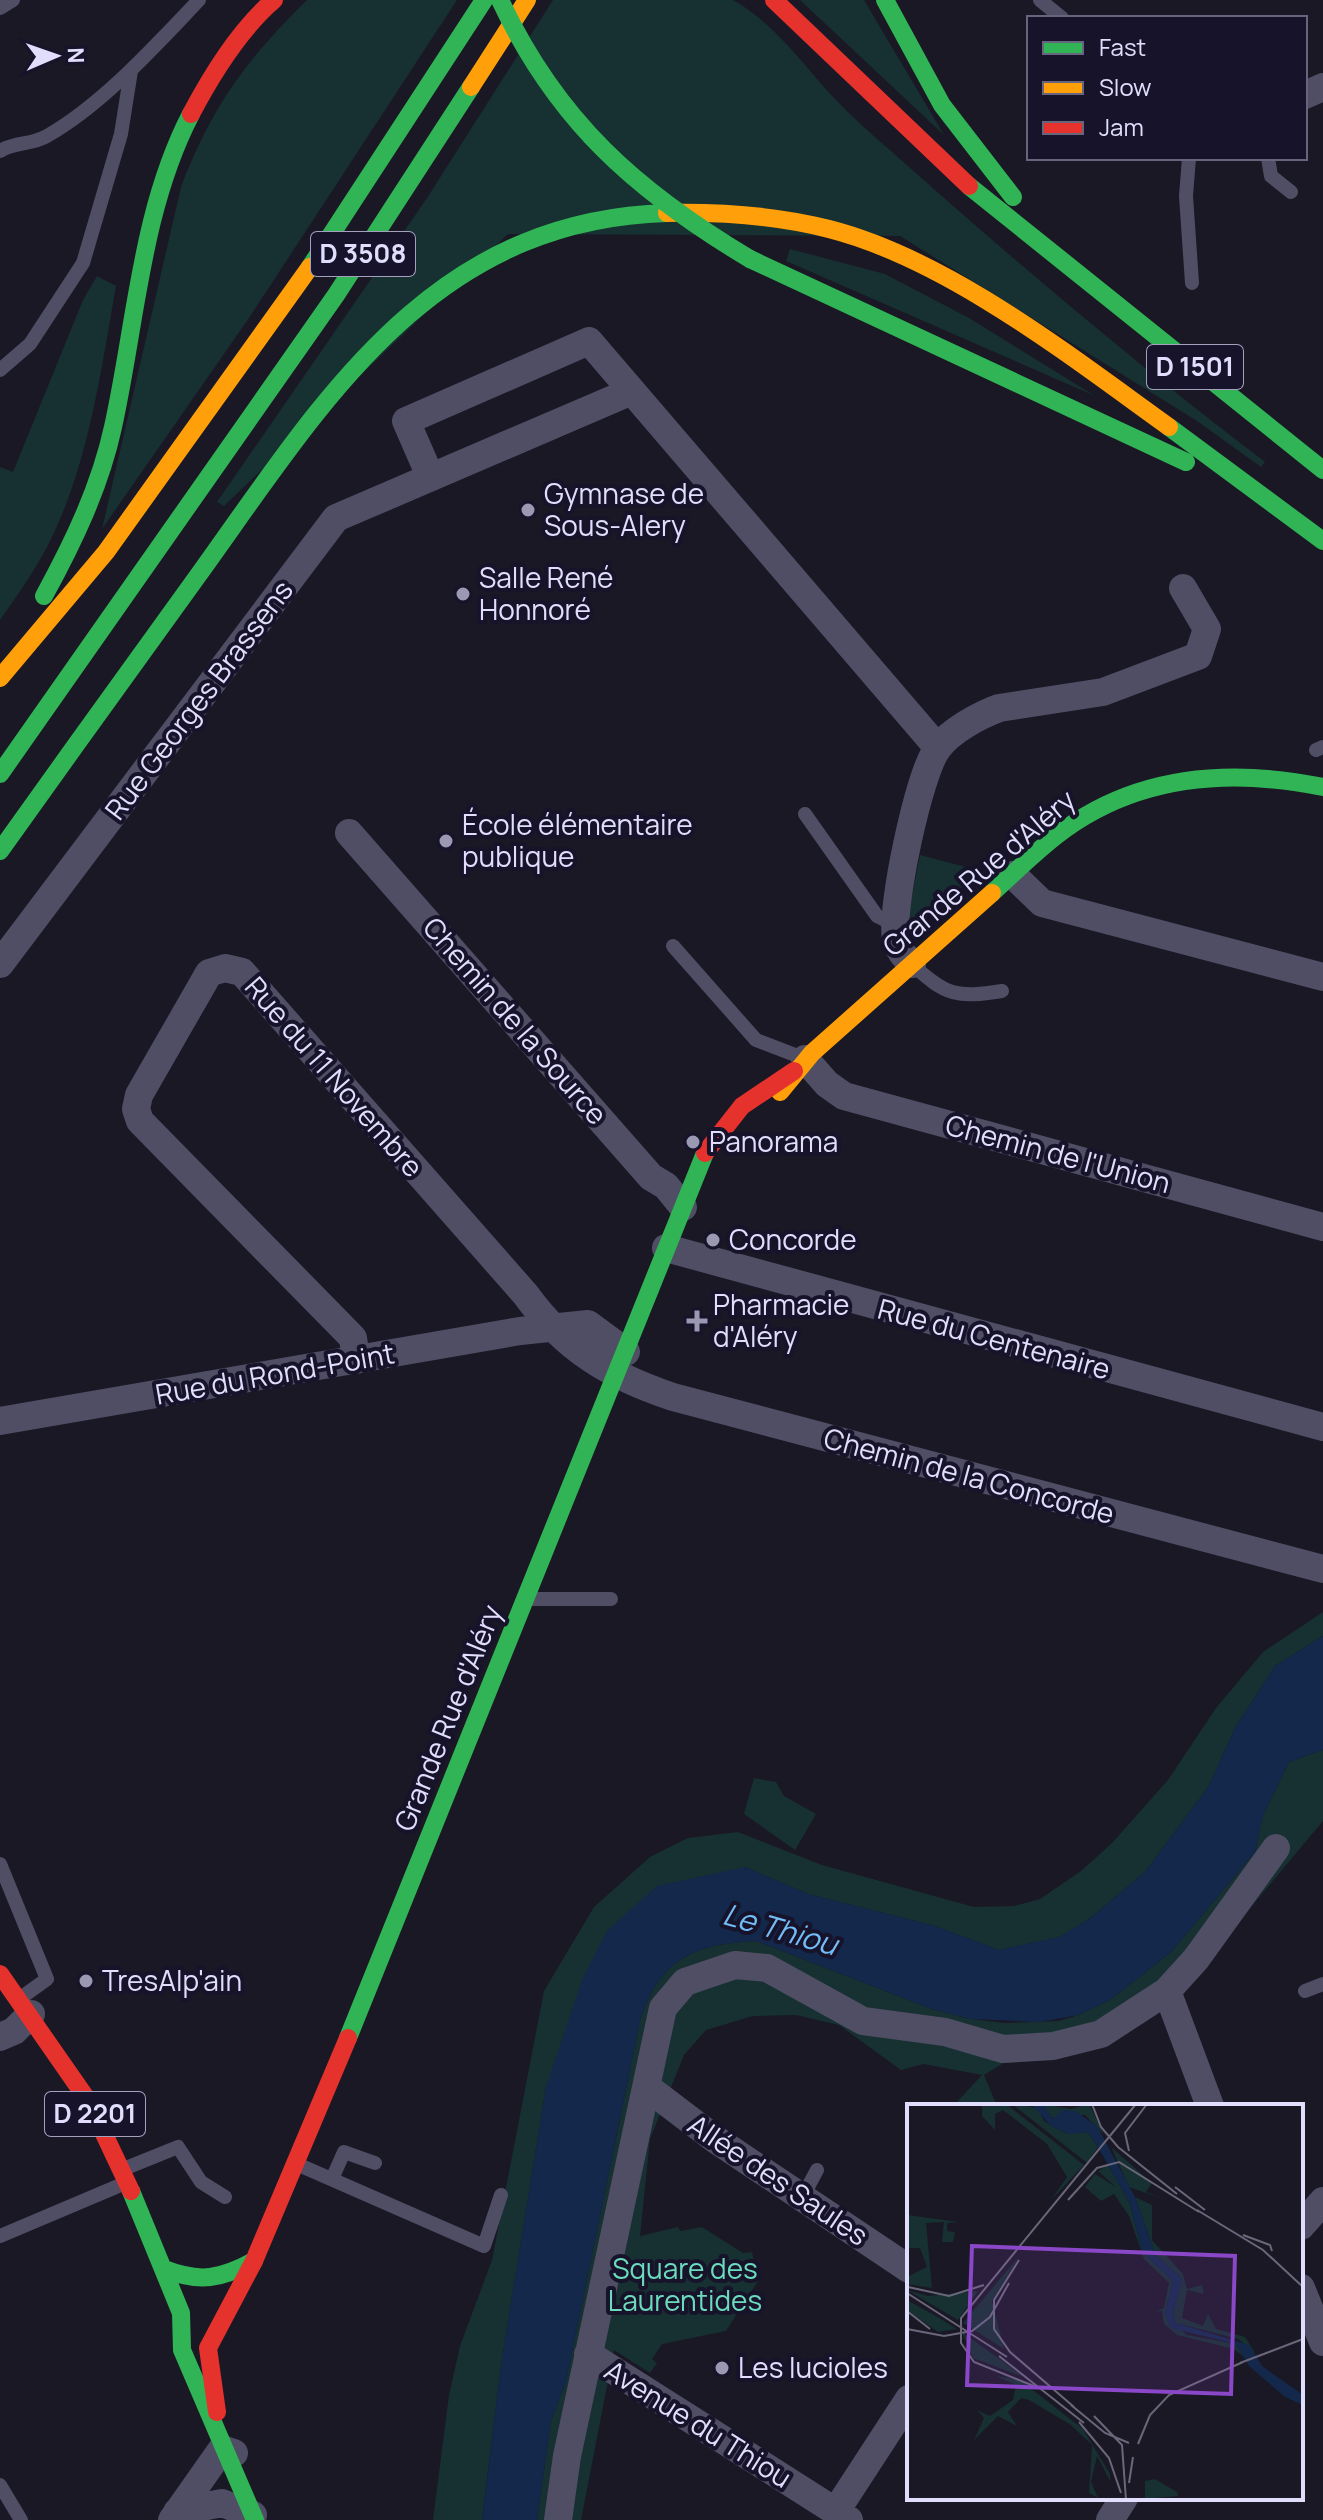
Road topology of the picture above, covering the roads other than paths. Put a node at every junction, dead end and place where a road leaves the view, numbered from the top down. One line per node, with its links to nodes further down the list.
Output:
1 (13, 0): 10 (lane)
2 (199, 0): 12 (lane)
3 (274, 0): 27 (main road)
4 (484, 0): 27 (main road, D 3508)
5 (500, 0): 24 (main road, bridge)
6 (527, 0): 30 (main road, D 3508)
7 (774, 0): 17 (main road)
8 (885, 0): 17 (main road)
9 (1040, 0): 11 (lane)
10 (0, 8)
11 (1060, 16)
12 (131, 71): 13 (lane); 19 (lane)
13 (0, 151)
14 (1189, 160): 18 (lane)
15 (1268, 160): 16 (lane)
16 (1291, 192)
17 (1067, 265): 22 (main road, D 1501)
18 (1192, 283)
19 (0, 370)
20 (632, 391): 23 (street, Rue Georges Brassens); 23 (street); 29 (street)
21 (303, 432): 24 (main road); 28 (main road); 34 (main road)
22 (1323, 470)
23 (430, 476): 38 (street, Rue Georges Brassens)
24 (1278, 507): 25 (main road)
25 (1323, 541)
26 (1183, 588): 29 (street)
27 (0, 676)
28 (68, 722)
29 (938, 748): 36 (street)
30 (0, 774)
31 (1323, 787): 35 (main road, Grande Rue d'Aléry)
32 (805, 814): 36 (lane)
33 (349, 833): 43 (street, Chemin de la Source)
34 (0, 851)
35 (1013, 875): 39 (main road, Grande Rue d'Aléry); 40 (street)
36 (895, 925): 39 (street)
37 (673, 946): 42 (lane)
38 (0, 964)
39 (912, 964): 41 (lane); 42 (main road, Grande Rue d'Aléry)
40 (1323, 977)
41 (1002, 991)
42 (800, 1065): 43 (main road, Grande Rue d'Aléry); 44 (street, Chemin de l'Union)
43 (686, 1201): 45 (main road, Grande Rue d'Aléry)
44 (1323, 1227)
45 (666, 1248): 46 (main road, Grande Rue d'Aléry); 52 (street, Rue du Centenaire)
46 (643, 1308): 47 (street, Rue du Rond-Point); 50 (main road, Grande Rue d'Aléry)
47 (588, 1324): 48 (street, Rue du Rond-Point); 50 (street)
48 (549, 1328): 49 (street, Rue du Rond-Point); 49 (street, Rue du 11 Novembre); 50 (street)
49 (356, 1360): 51 (street, Rue du Rond-Point)
50 (622, 1363): 53 (street, Chemin de la Concorde); 54 (main road, Grande Rue d'Aléry)
51 (0, 1421)
52 (1323, 1427)
53 (1323, 1569)
54 (526, 1599): 55 (lane); 66 (main road, Grande Rue d'Aléry)
55 (611, 1599)
56 (1276, 1848): 60 (street)
57 (0, 1864): 62 (lane)
58 (0, 1974): 62 (main road, D 2201)
59 (1323, 1984): 61 (lane)
60 (1167, 1991): 64 (street); 65 (street)
61 (1305, 1991)
62 (25, 2006): 63 (street); 69 (main road, D 2201)
63 (0, 2037)
64 (648, 2088): 73 (street, Allée des Saules); 84 (street)
65 (1209, 2104)
66 (295, 2163): 70 (lane); 77 (main road, Grande Rue d'Aléry)
67 (375, 2163): 70 (lane)
68 (817, 2170): 73 (lane)
69 (124, 2176): 72 (lane); 76 (lane); 79 (main road, D 2201)
70 (332, 2179): 71 (lane)
71 (501, 2195)
72 (225, 2197)
73 (802, 2198): 78 (street, Allée des Saules)
74 (1323, 2201): 75 (street)
75 (1303, 2224)
76 (0, 2236)
77 (254, 2261): 79 (main road); 83 (main road, Grande Rue d'Aléry)
78 (907, 2268)
79 (164, 2269): 81 (main road, D 2201)
80 (1303, 2293): 82 (street)
81 (181, 2313): 83 (main road, D 2201); 87 (main road, D 2201)
82 (1323, 2342)
83 (208, 2348): 86 (main road, D 2201); 87 (main road)
84 (588, 2354): 91 (street, Avenue du Thiou); 94 (street)
85 (907, 2402): 91 (street)
86 (236, 2409)
87 (222, 2449): 90 (street); 92 (street)
88 (0, 2485): 93 (lane)
89 (1123, 2500): 95 (street)
90 (174, 2516): 92 (street)
91 (842, 2516)
92 (260, 2518)
93 (21, 2520)
94 (558, 2520)
95 (1110, 2520)

